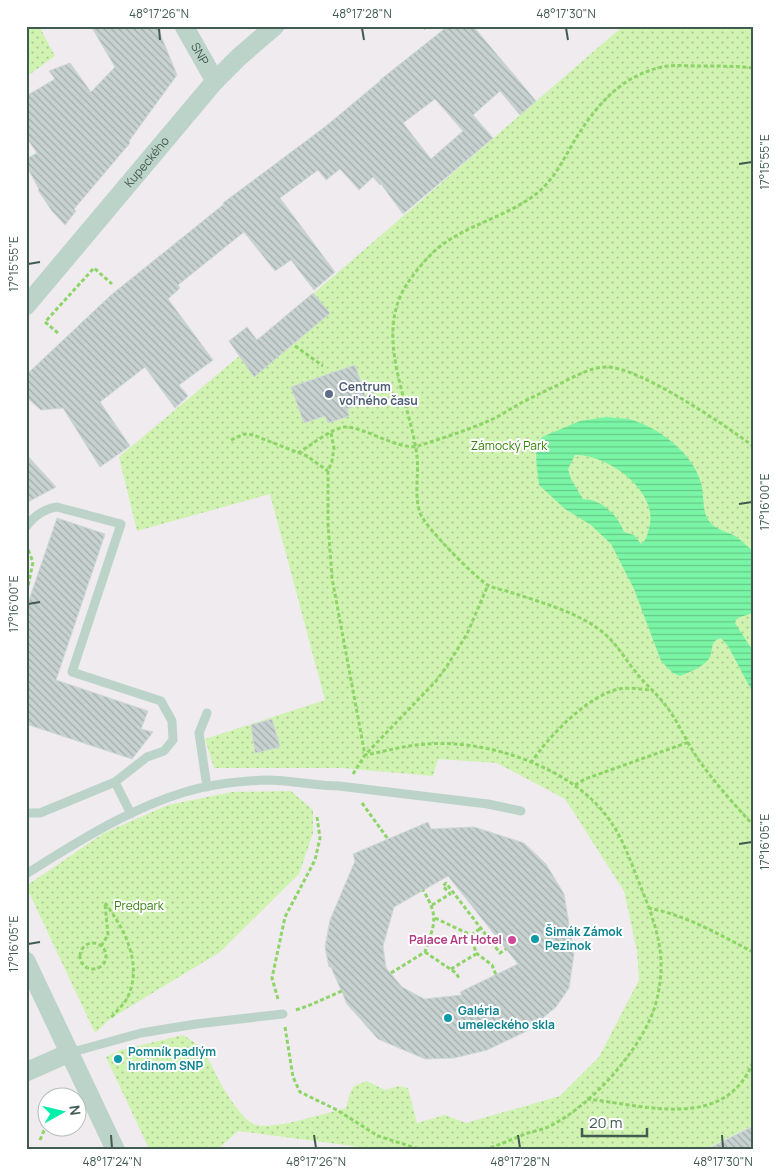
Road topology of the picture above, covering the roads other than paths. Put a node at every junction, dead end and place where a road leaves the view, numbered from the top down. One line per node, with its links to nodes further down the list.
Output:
1 (184, 26): 3 (street, SNP)
2 (274, 26): 3 (street, Kupeckého)
3 (216, 82): 4 (street, Kupeckého)
4 (26, 306)
5 (28, 525): 7 (lane)
6 (208, 714): 8 (lane)
7 (115, 782): 10 (lane); 11 (lane)
8 (208, 787): 9 (lane); 11 (lane)
9 (521, 811)
10 (26, 813)
11 (131, 814): 12 (lane)
12 (26, 874)
13 (26, 961): 15 (street)
14 (283, 1014): 15 (lane)
15 (68, 1053): 16 (street); 17 (street)
16 (26, 1072)
17 (115, 1149)

